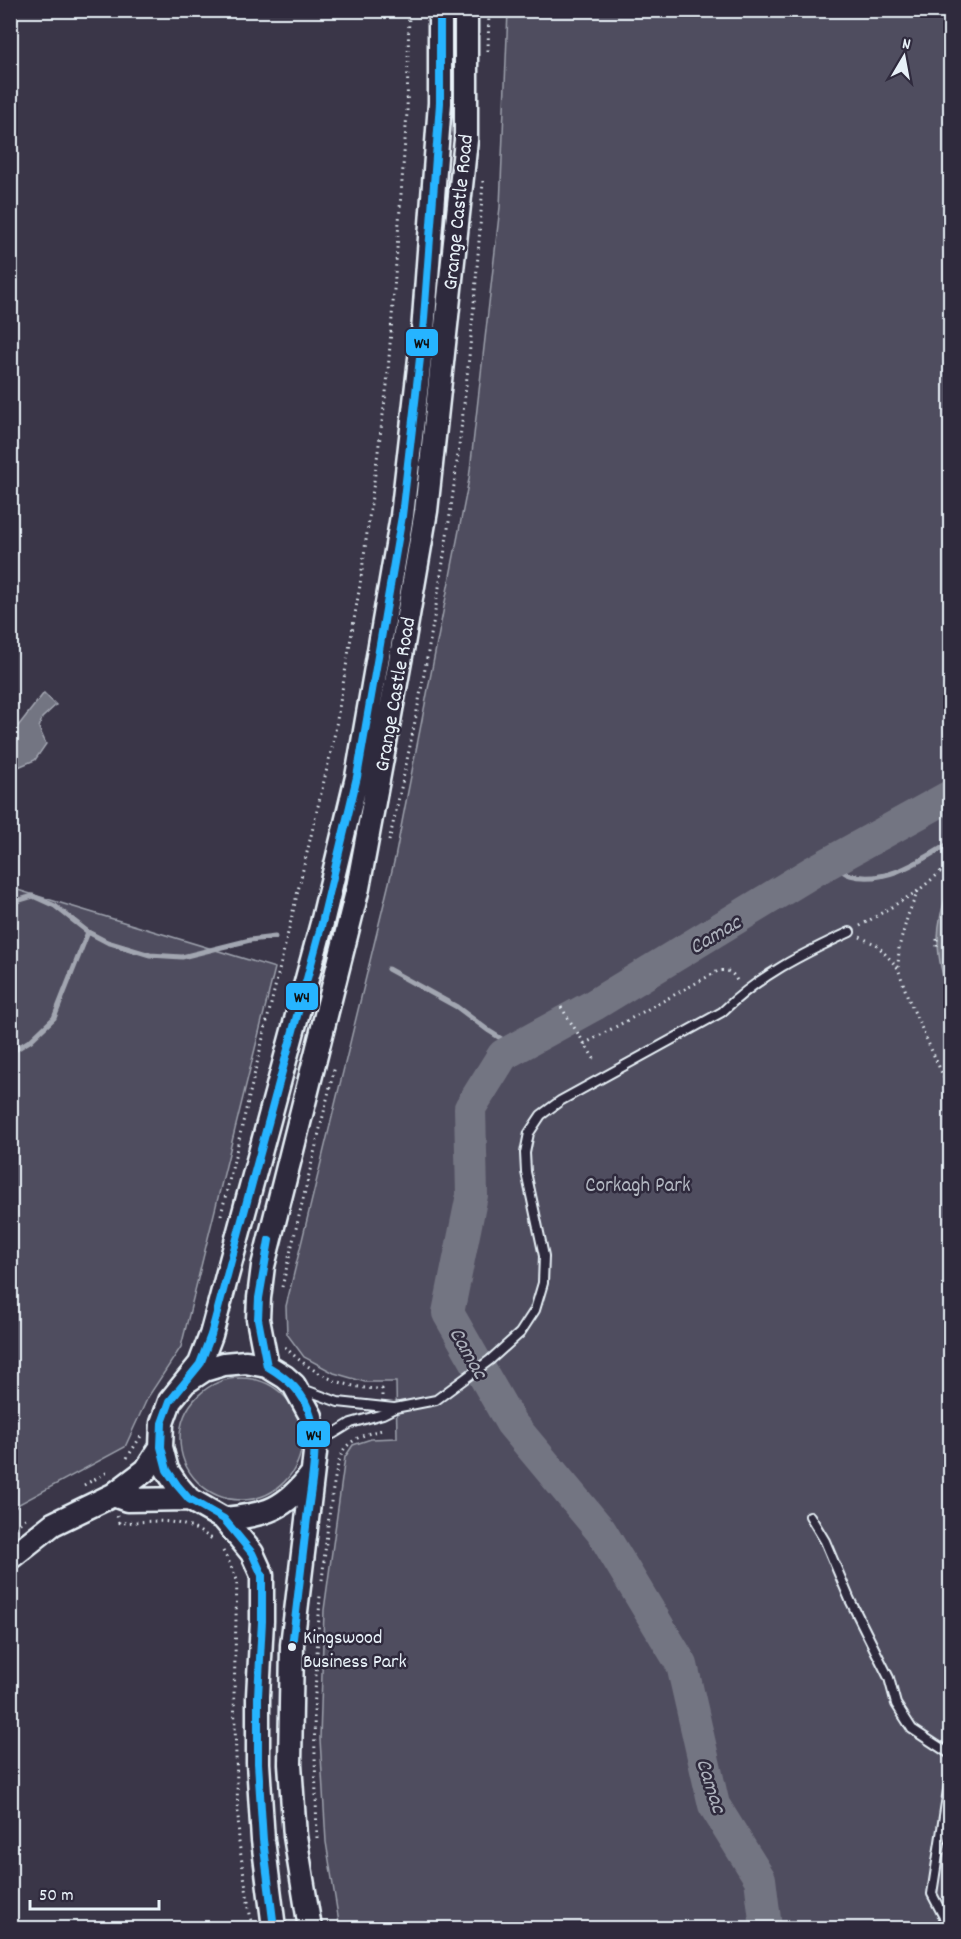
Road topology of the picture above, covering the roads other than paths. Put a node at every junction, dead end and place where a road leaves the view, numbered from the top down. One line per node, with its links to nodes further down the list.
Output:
1 (440, 10): 5 (main road, Grange Castle Road)
2 (466, 10): 4 (main road, Grange Castle Road)
3 (850, 932): 7 (lane)
4 (267, 1366): 5 (main road, Grange Castle Road); 6 (main road, Grange Castle Road)
5 (186, 1383): 9 (main road, Grange Castle Road)
6 (294, 1385): 7 (lane); 8 (main road, Grange Castle Road)
7 (395, 1408): 8 (lane)
8 (314, 1436): 10 (main road, Grange Castle Road)
9 (161, 1447): 11 (main road); 12 (main road, Grange Castle Road)
10 (312, 1474): 14 (main road); 20 (main road, Grange Castle Road)
11 (113, 1495): 12 (main road); 15 (main road)
12 (189, 1498): 14 (main road, Grange Castle Road)
13 (810, 1516): 16 (lane)
14 (224, 1519): 19 (main road, Grange Castle Road)
15 (10, 1558)
16 (951, 1754)
17 (951, 1777): 18 (lane)
18 (947, 1923)
19 (274, 1929)
20 (310, 1929)

